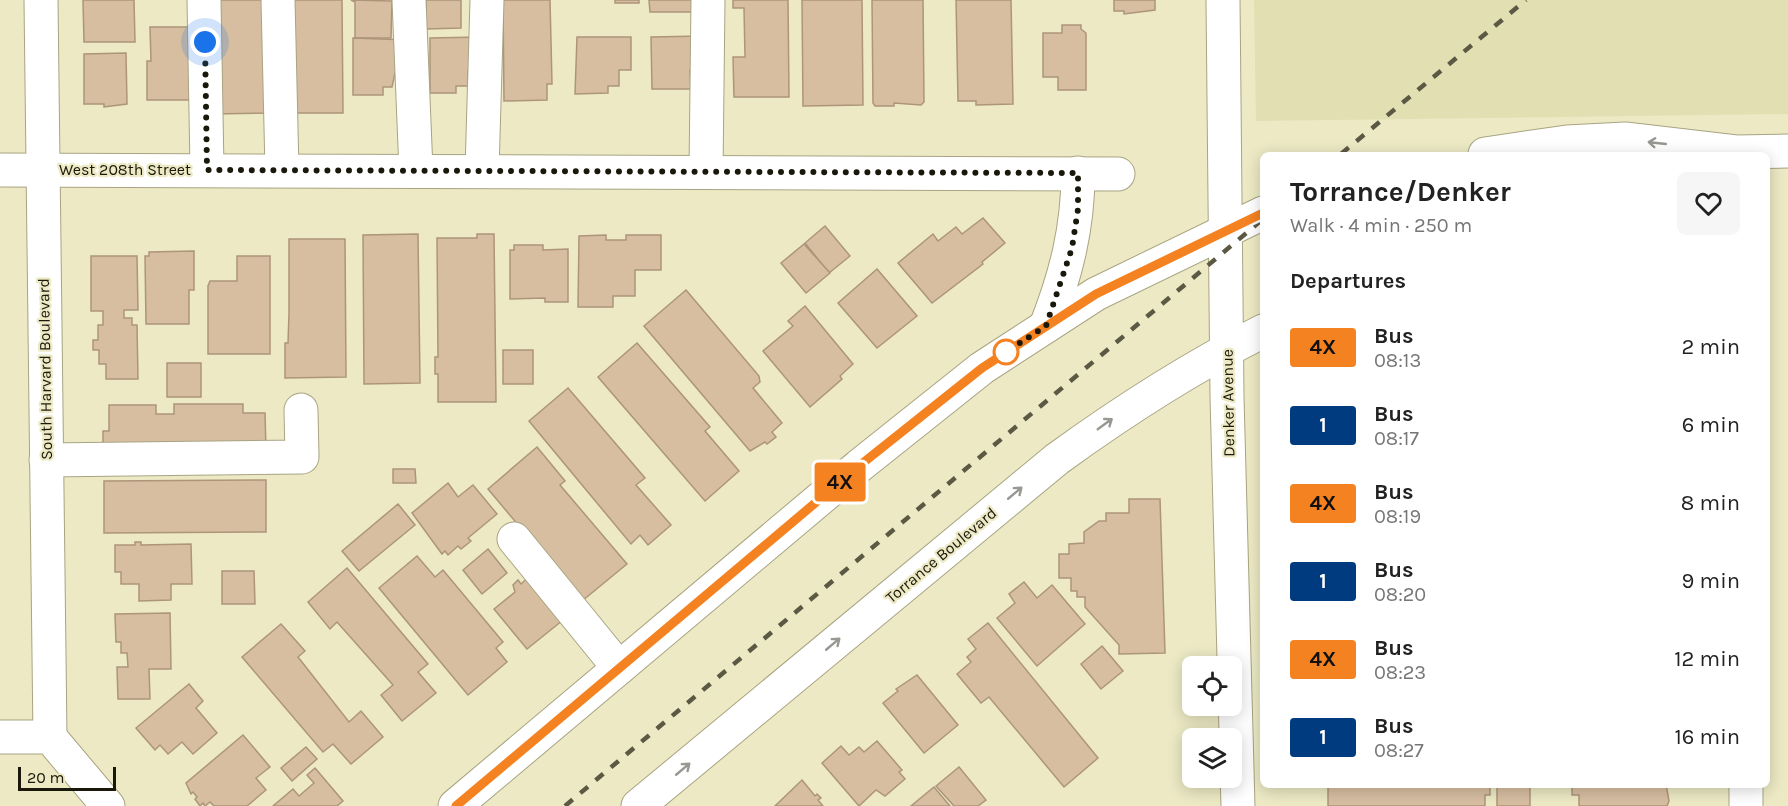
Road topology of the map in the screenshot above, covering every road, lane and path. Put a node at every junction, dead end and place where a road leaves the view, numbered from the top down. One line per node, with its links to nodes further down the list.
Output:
1 (41, 0): 12 (street, South Harvard Boulevard)
2 (204, 0): 14 (street)
3 (278, 0): 15 (street)
4 (409, 0): 16 (street)
5 (487, 0): 17 (street)
6 (708, 0): 18 (street)
7 (1222, 0): 22 (street, Denker Avenue)
8 (1788, 151): 11 (street)
9 (1499, 152): 10 (street, one-way to 9)
10 (1719, 152)
11 (1770, 152)
12 (43, 169): 13 (street, West 208th Street); 14 (street, West 208th Street); 27 (street, South Harvard Boulevard)
13 (0, 170)
14 (207, 170): 15 (street, West 208th Street)
15 (282, 170): 16 (street, West 208th Street)
16 (416, 171): 17 (street, West 208th Street)
17 (482, 171): 18 (street, West 208th Street)
18 (706, 172): 19 (street, West 208th Street)
19 (1078, 173): 20 (street, West 208th Street); 23 (street)
20 (1118, 174)
21 (1260, 214): 22 (street)
22 (1225, 230): 23 (street); 25 (street, Denker Avenue)
23 (1046, 326): 29 (street)
24 (1260, 334): 25 (street, Torrance Boulevard)
25 (1227, 350): 35 (street, Torrance Boulevard, one-way to 25); 36 (street, Denker Avenue)
26 (301, 410): 27 (street)
27 (46, 460): 31 (street, South Harvard Boulevard)
28 (514, 539): 29 (street)
29 (619, 668): 34 (street)
30 (0, 737): 31 (street)
31 (50, 737): 33 (street)
32 (1746, 788): 37 (street)
33 (108, 806)
34 (456, 806)
35 (638, 806)
36 (1238, 806)
37 (1746, 806)

